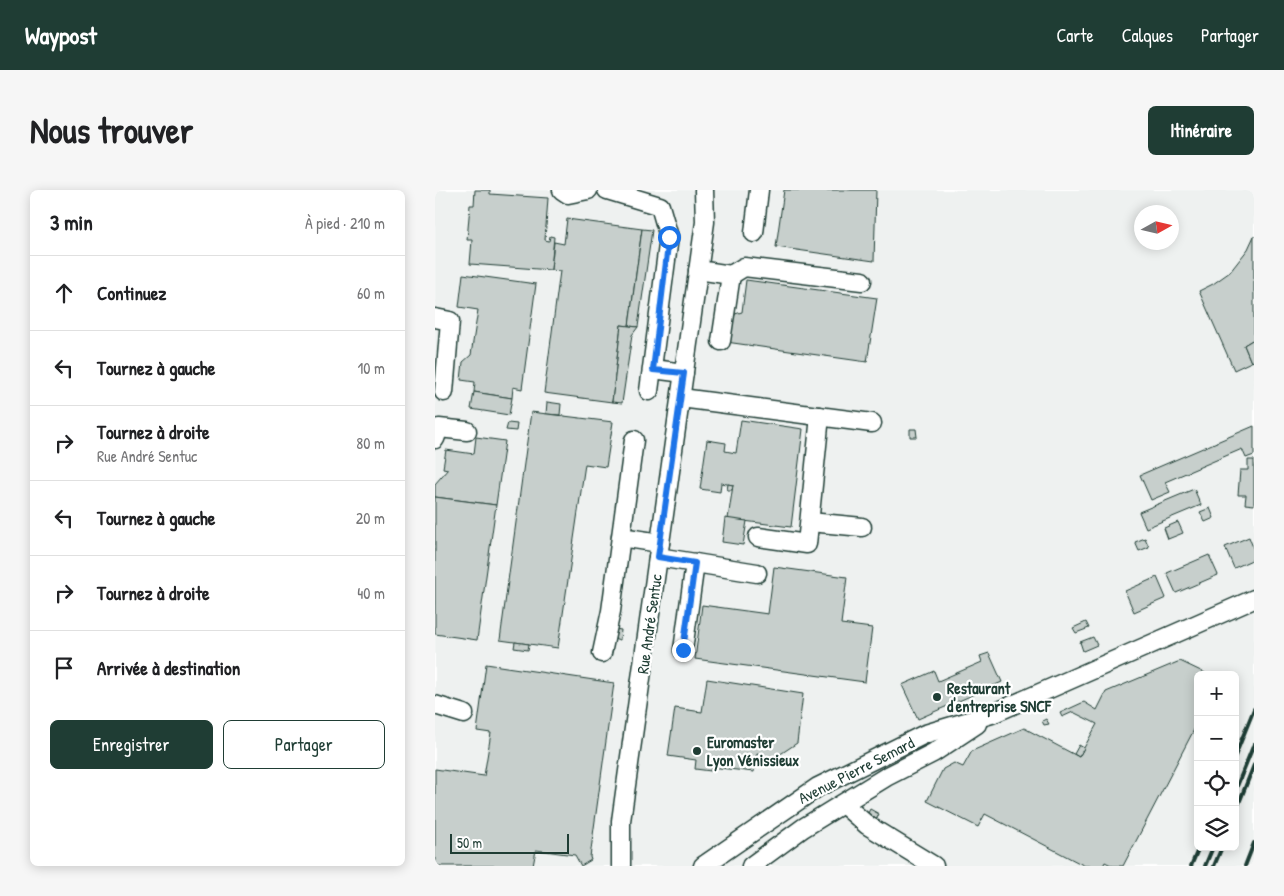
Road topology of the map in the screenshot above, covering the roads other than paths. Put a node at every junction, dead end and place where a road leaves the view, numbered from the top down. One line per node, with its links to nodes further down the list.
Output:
1 (562, 190): 2 (street)
2 (588, 190)
3 (607, 190): 12 (street)
4 (704, 190): 7 (street, Rue André Sentuc)
5 (759, 190): 6 (street)
6 (754, 232)
7 (698, 270): 8 (street); 13 (street, Rue André Sentuc)
8 (731, 275): 9 (street); 11 (street)
9 (862, 281)
10 (435, 318): 15 (street)
11 (721, 341)
12 (653, 370): 13 (street); 14 (street)
13 (684, 373): 16 (street, Rue André Sentuc)
14 (649, 391)
15 (444, 392)
16 (681, 398): 17 (street); 26 (street, Rue André Sentuc)
17 (821, 416): 18 (street); 22 (street)
18 (872, 423)
19 (467, 430): 20 (street)
20 (435, 439)
21 (634, 440): 24 (street)
22 (809, 522): 23 (street); 25 (street)
23 (862, 527)
24 (621, 536): 26 (street); 31 (street)
25 (758, 537)
26 (659, 550): 27 (street); 36 (street, Rue André Sentuc)
27 (695, 563): 28 (street); 30 (street)
28 (757, 573)
29 (1254, 600): 34 (street, Avenue Pierre Semard)
30 (683, 650)
31 (602, 653)
32 (435, 705): 33 (street)
33 (464, 714)
34 (992, 714): 35 (street, Avenue Pierre Semard); 38 (street, Avenue Pierre Semard)
35 (843, 804): 44 (street, Avenue Pierre Semard); 45 (street)
36 (621, 821): 37 (street, Rue André Sentuc); 39 (street, Rue André Sentuc)
37 (621, 846): 40 (street); 41 (street, Rue André Sentuc)
38 (731, 846): 42 (street, Avenue Pierre Semard); 43 (street, Avenue Pierre Semard)
39 (609, 866)
40 (621, 866)
41 (632, 866)
42 (703, 866)
43 (718, 866)
44 (751, 866)
45 (934, 866)

